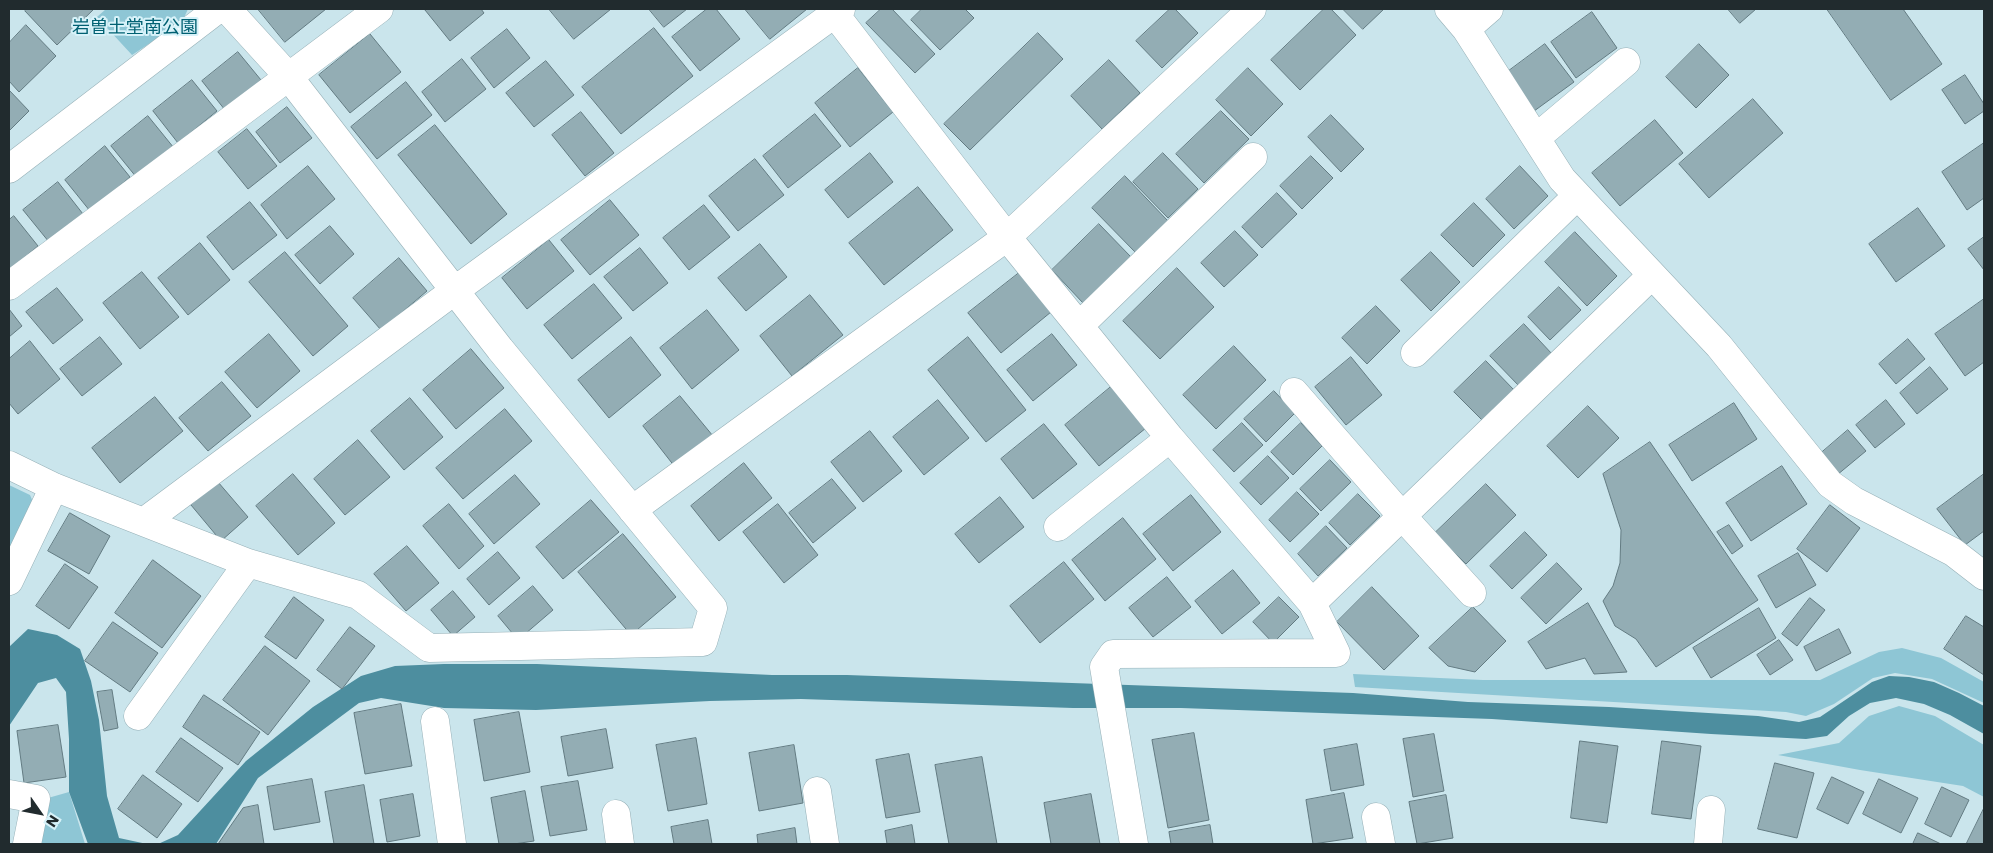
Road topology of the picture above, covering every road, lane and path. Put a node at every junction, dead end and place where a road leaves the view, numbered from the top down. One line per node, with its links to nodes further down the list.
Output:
1 (218, 9): 13 (street)
2 (227, 9): 10 (street)
3 (379, 9): 10 (street)
4 (1252, 9): 15 (street)
5 (1449, 9): 8 (street)
6 (1489, 9): 8 (street)
7 (836, 11): 15 (street); 18 (street)
8 (1466, 29): 11 (street)
9 (1626, 62): 11 (street)
10 (288, 76): 17 (street); 18 (street)
11 (1536, 138): 14 (street)
12 (1253, 157): 19 (street)
13 (9, 169)
14 (1577, 196): 16 (street); 20 (street)
15 (1007, 237): 19 (street); 25 (street)
16 (1651, 276): 26 (street); 30 (street)
17 (9, 286)
18 (454, 291): 25 (street); 27 (street)
19 (1080, 325): 22 (street)
20 (1414, 353)
21 (1294, 392): 26 (street)
22 (1170, 438): 28 (street); 33 (street)
23 (9, 465): 24 (street)
24 (54, 487): 27 (street); 31 (street)
25 (632, 510): 29 (street)
26 (1402, 516): 32 (street); 33 (street)
27 (145, 521): 29 (street)
28 (1058, 527)
29 (248, 563): 34 (street)
30 (1984, 576)
31 (9, 581)
32 (1472, 593)
33 (1312, 603): 45 (street)
34 (138, 716)
35 (435, 721): 42 (street)
36 (817, 791): 44 (street)
37 (9, 794): 41 (street)
38 (1711, 810): 47 (street)
39 (616, 814): 43 (street)
40 (1376, 817): 46 (street)
41 (27, 844)
42 (452, 844)
43 (620, 844)
44 (825, 844)
45 (1134, 844)
46 (1381, 844)
47 (1708, 844)

